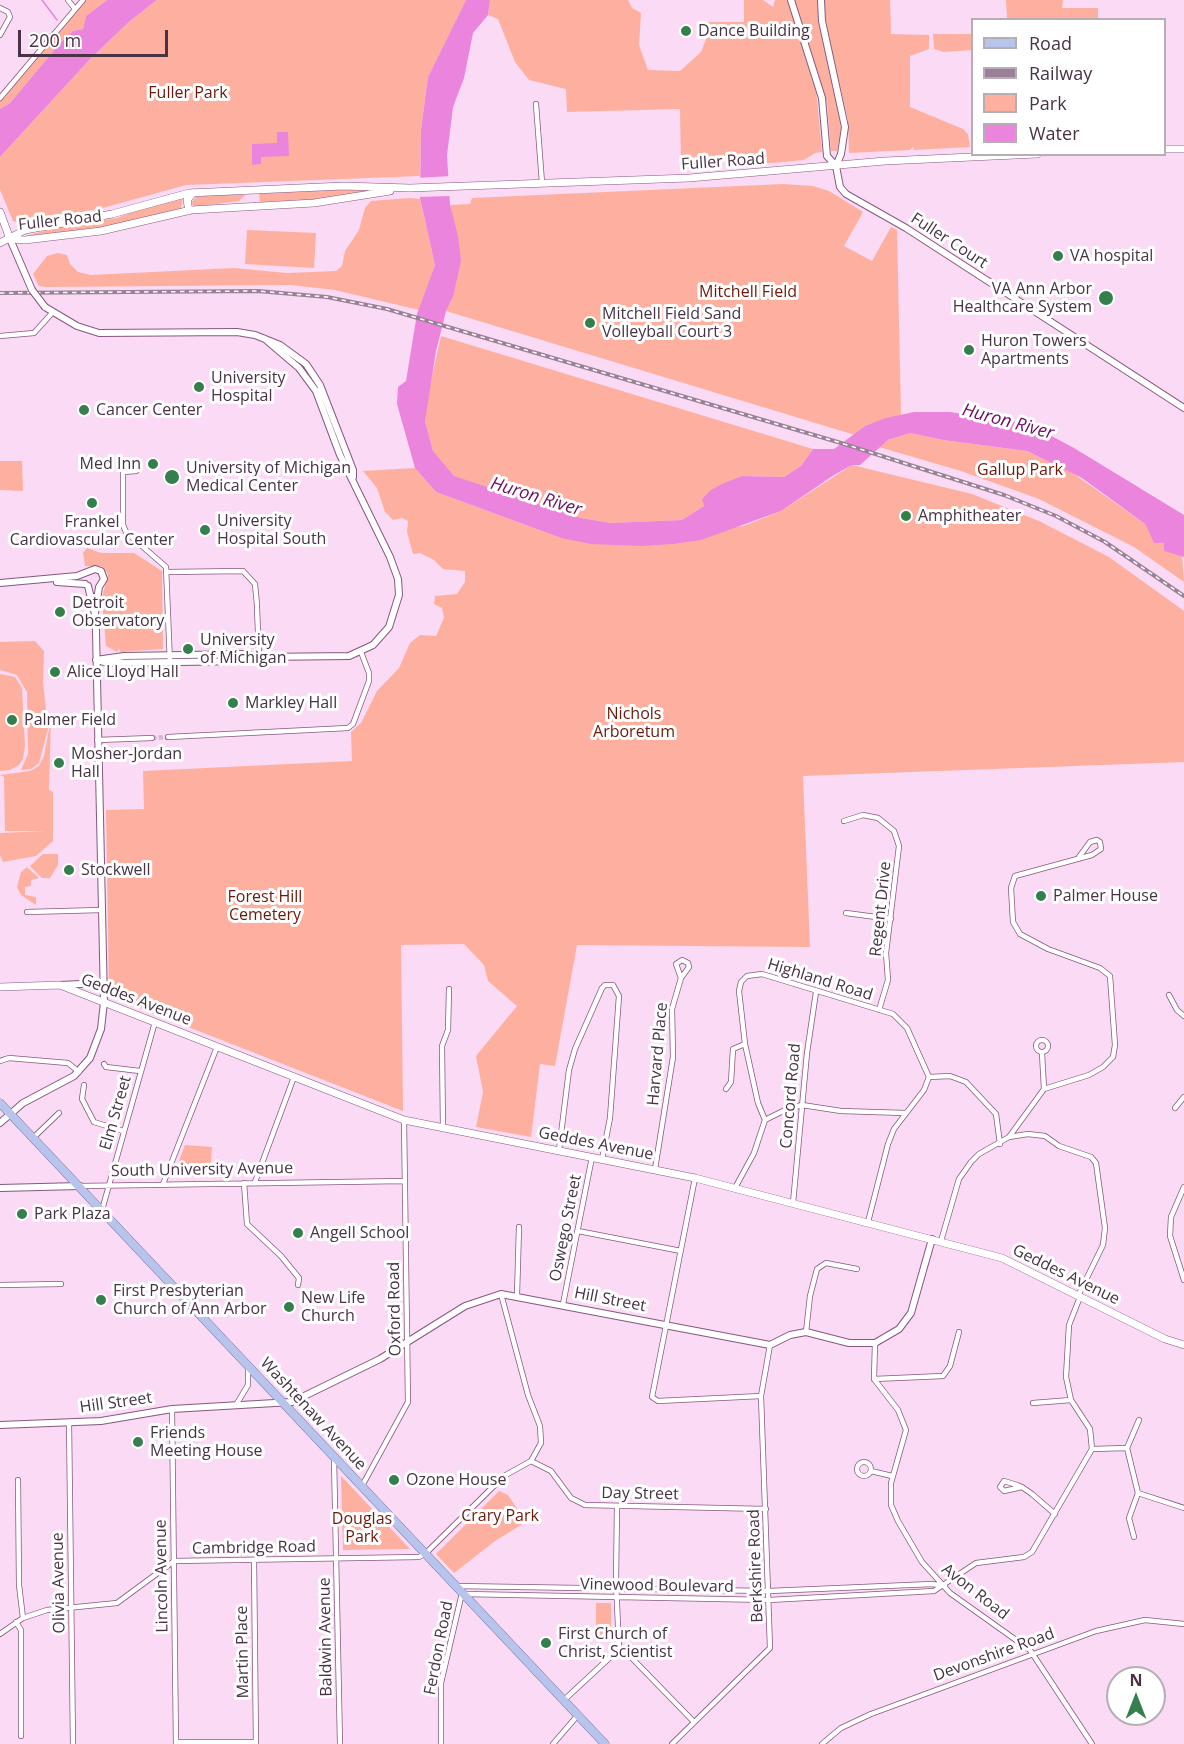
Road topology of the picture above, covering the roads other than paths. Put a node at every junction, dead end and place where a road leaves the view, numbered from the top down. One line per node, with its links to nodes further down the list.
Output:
1 (69, 0): 4 (street)
2 (791, 0): 12 (street, Fuller Court)
3 (821, 0): 12 (street)
4 (78, 4): 7 (street)
5 (0, 8): 6 (street)
6 (0, 35)
7 (0, 98)
8 (536, 104): 13 (street)
9 (1166, 149): 10 (main road)
10 (1184, 149)
11 (1004, 156): 12 (main road, Fuller Road)
12 (836, 166): 13 (main road, Fuller Road); 24 (street, Fuller Court)
13 (542, 183): 14 (main road, Fuller Road)
14 (410, 188): 15 (main road, Fuller Road); 17 (main road, Fuller Road)
15 (250, 190): 16 (main road, Fuller Road); 17 (main road)
16 (193, 193): 18 (main road); 20 (main road, Fuller Road)
17 (241, 207): 18 (main road, Fuller Road)
18 (189, 211): 20 (main road, Fuller Road)
19 (0, 212): 20 (main road)
20 (10, 239): 21 (main road); 22 (street, bridge)
21 (0, 243)
22 (53, 312): 23 (street); 33 (street)
23 (0, 336)
24 (1184, 408)
25 (136, 471): 26 (street)
26 (166, 572): 34 (street); 35 (street)
27 (85, 574): 28 (street); 30 (street); 31 (street)
28 (41, 581): 29 (street); 30 (street)
29 (0, 583)
30 (86, 585): 31 (street); 32 (street)
31 (99, 587): 32 (street)
32 (95, 614): 36 (street)
33 (362, 652): 34 (street); 37 (street)
34 (259, 657): 35 (street)
35 (170, 659): 36 (street)
36 (96, 660): 39 (street)
37 (168, 737)
38 (152, 738): 39 (street)
39 (97, 740): 42 (street)
40 (844, 821): 45 (street, Regent Drive)
41 (1079, 857): 41 (street); 68 (street)
42 (101, 910): 43 (street); 47 (street)
43 (27, 912)
44 (846, 913): 45 (street)
45 (891, 919): 54 (street, Regent Drive)
46 (681, 978): 89 (street, Harvard Place)
47 (102, 983): 48 (street); 53 (street)
48 (60, 985): 49 (main road, Geddes Avenue); 53 (main road, Geddes Avenue)
49 (0, 987)
50 (449, 989): 80 (street)
51 (816, 992): 54 (street, Highland Road); 57 (street, Highland Road); 71 (street, Concord Road)
52 (1169, 995): 55 (street)
53 (104, 1002): 56 (main road, Geddes Avenue); 63 (street)
54 (879, 1010): 65 (street, Highland Road)
55 (1184, 1016)
56 (155, 1022): 58 (main road, Geddes Avenue); 62 (street, Elm Street)
57 (744, 1044): 67 (street); 77 (street, Highland Road)
58 (217, 1047): 64 (main road, Geddes Avenue); 94 (street)
59 (1042, 1053): 68 (street)
60 (0, 1061): 63 (street)
61 (104, 1064): 62 (street)
62 (140, 1071): 81 (street, Elm Street)
63 (79, 1072): 73 (street)
64 (294, 1077): 76 (main road, Geddes Avenue); 92 (street)
65 (929, 1077): 75 (street); 85 (street)
66 (84, 1084): 81 (street)
67 (726, 1089)
68 (1044, 1089): 79 (street)
69 (1184, 1097): 72 (street)
70 (0, 1103): 73 (main road, Washtenaw Avenue)
71 (802, 1106): 75 (street); 77 (street); 100 (street, Concord Road)
72 (1175, 1108)
73 (9, 1113): 78 (street); 84 (main road, Washtenaw Avenue)
74 (59, 1113): 84 (street)
75 (905, 1113): 102 (street)
76 (404, 1120): 80 (main road, Geddes Avenue); 91 (street, Oxford Road)
77 (765, 1120): 99 (street)
78 (0, 1123)
79 (1020, 1124): 82 (street); 83 (street)
80 (443, 1128): 86 (main road, Geddes Avenue)
81 (123, 1131): 95 (street, Elm Street)
82 (1028, 1134): 83 (street); 115 (street)
83 (1009, 1137): 85 (street)
84 (33, 1138): 96 (main road, Washtenaw Avenue)
85 (1000, 1144): 106 (street)
86 (559, 1150): 87 (main road, Geddes Avenue); 88 (street)
87 (592, 1157): 88 (main road, Geddes Avenue); 104 (street, Oswego Street)
88 (602, 1159): 89 (main road, Geddes Avenue)
89 (655, 1169): 90 (main road, Geddes Avenue)
90 (695, 1178): 99 (main road, Geddes Avenue); 107 (street)
91 (404, 1181): 92 (street, South University Avenue); 120 (street, Oxford Road)
92 (255, 1182): 93 (street, South University Avenue)
93 (244, 1183): 94 (street, South University Avenue); 112 (street)
94 (163, 1184): 95 (street, South University Avenue)
95 (108, 1185): 96 (street, South University Avenue); 101 (street, Elm Street)
96 (81, 1186): 98 (street, South University Avenue); 101 (main road, Washtenaw Avenue)
97 (1184, 1186): 109 (street)
98 (0, 1188)
99 (735, 1188): 100 (main road, Geddes Avenue)
100 (793, 1203): 102 (main road, Geddes Avenue)
101 (102, 1211): 124 (main road, Washtenaw Avenue)
102 (868, 1222): 105 (main road, Geddes Avenue)
103 (519, 1227): 114 (street)
104 (578, 1231): 107 (street); 116 (street, Oswego Street)
105 (932, 1239): 106 (main road, Geddes Avenue); 121 (street)
106 (941, 1241): 115 (main road, Geddes Avenue)
107 (681, 1251): 117 (street)
108 (856, 1269): 118 (street)
109 (1184, 1280)
110 (61, 1284): 111 (street)
111 (0, 1285)
112 (298, 1285)
113 (501, 1294): 114 (street, Hill Street); 120 (street, Hill Street); 138 (street)
114 (517, 1295): 116 (street, Hill Street)
115 (1079, 1296): 123 (main road, Geddes Avenue); 127 (street)
116 (563, 1304): 117 (street, Hill Street)
117 (666, 1325): 122 (street, Hill Street); 126 (street)
118 (806, 1332): 121 (street); 122 (street)
119 (959, 1332): 125 (street)
120 (408, 1341): 128 (street, Hill Street); 142 (street, Oxford Road)
121 (875, 1343): 125 (street)
122 (770, 1345): 126 (street, Berkshire Road)
123 (1184, 1345)
124 (247, 1365): 128 (main road, Washtenaw Avenue); 130 (street)
125 (874, 1379): 140 (street, Avon Road)
126 (761, 1396): 147 (street, Berkshire Road)
127 (1071, 1400): 129 (street); 136 (street)
128 (284, 1403): 130 (street, Hill Street); 137 (main road, Washtenaw Avenue)
129 (1033, 1403)
130 (236, 1405): 131 (street, Hill Street)
131 (172, 1409): 133 (street, Hill Street); 153 (street, Lincoln Avenue)
132 (1138, 1420): 135 (street)
133 (69, 1422): 134 (street, Hill Street); 162 (street, Olivia Avenue)
134 (0, 1425)
135 (1127, 1448): 136 (street); 144 (street)
136 (1092, 1449): 148 (street, Vinewood Boulevard)
137 (334, 1457): 142 (main road, Washtenaw Avenue); 151 (street, Baldwin Avenue)
138 (531, 1461): 145 (street, Day Street); 150 (street)
139 (871, 1471): 140 (street)
140 (892, 1476): 155 (street, Avon Road)
141 (18, 1480): 163 (street)
142 (362, 1486): 150 (main road, Washtenaw Avenue)
143 (1022, 1487): 148 (street)
144 (1138, 1493): 146 (street); 149 (street)
145 (617, 1506): 147 (street, Day Street); 156 (street)
146 (1184, 1508)
147 (765, 1509): 158 (street, Berkshire Road)
148 (1055, 1514): 155 (street, Vinewood Boulevard)
149 (1134, 1537)
150 (426, 1553): 151 (street, Cambridge Road); 157 (main road, Washtenaw Avenue)
151 (337, 1558): 152 (street, Cambridge Road); 176 (street, Baldwin Avenue)
152 (254, 1560): 153 (street, Cambridge Road); 174 (street, Martin Place)
153 (174, 1561): 162 (street, Cambridge Road); 173 (street, Lincoln Avenue)
154 (512, 1586): 156 (street, Vinewood Boulevard); 157 (street, Vinewood Boulevard); 159 (street)
155 (945, 1586): 158 (street, Vinewood Boulevard); 161 (street, Vinewood Boulevard); 168 (street, Avon Road)
156 (617, 1588): 158 (street, Vinewood Boulevard); 160 (street)
157 (461, 1591): 159 (street, Vinewood Boulevard); 169 (main road, Washtenaw Avenue); 177 (street, Ferdon Road)
158 (769, 1591): 161 (street, Berkshire Road)
159 (512, 1594): 160 (street, Vinewood Boulevard)
160 (618, 1597): 161 (street, Vinewood Boulevard); 167 (street)
161 (769, 1600): 171 (street, Berkshire Road)
162 (71, 1607): 163 (street, Cambridge Road); 175 (street, Olivia Avenue)
163 (23, 1618): 164 (street, Cambridge Road)
164 (16, 1622): 166 (street, Cambridge Road); 172 (street)
165 (1184, 1624): 168 (street, Devonshire Road)
166 (0, 1634)
167 (619, 1649): 169 (street); 171 (street)
168 (1033, 1655): 181 (street, Devonshire Road); 182 (street, Avon Road)
169 (564, 1700): 170 (main road, Washtenaw Avenue)
170 (578, 1715): 178 (street); 179 (main road, Washtenaw Avenue)
171 (694, 1722): 180 (street, Berkshire Road)
172 (21, 1736)
173 (176, 1743): 174 (street)
174 (256, 1743)
175 (73, 1744)
176 (340, 1744)
177 (441, 1744)
178 (553, 1744)
179 (605, 1744)
180 (672, 1744)
181 (822, 1744)
182 (1092, 1744)

